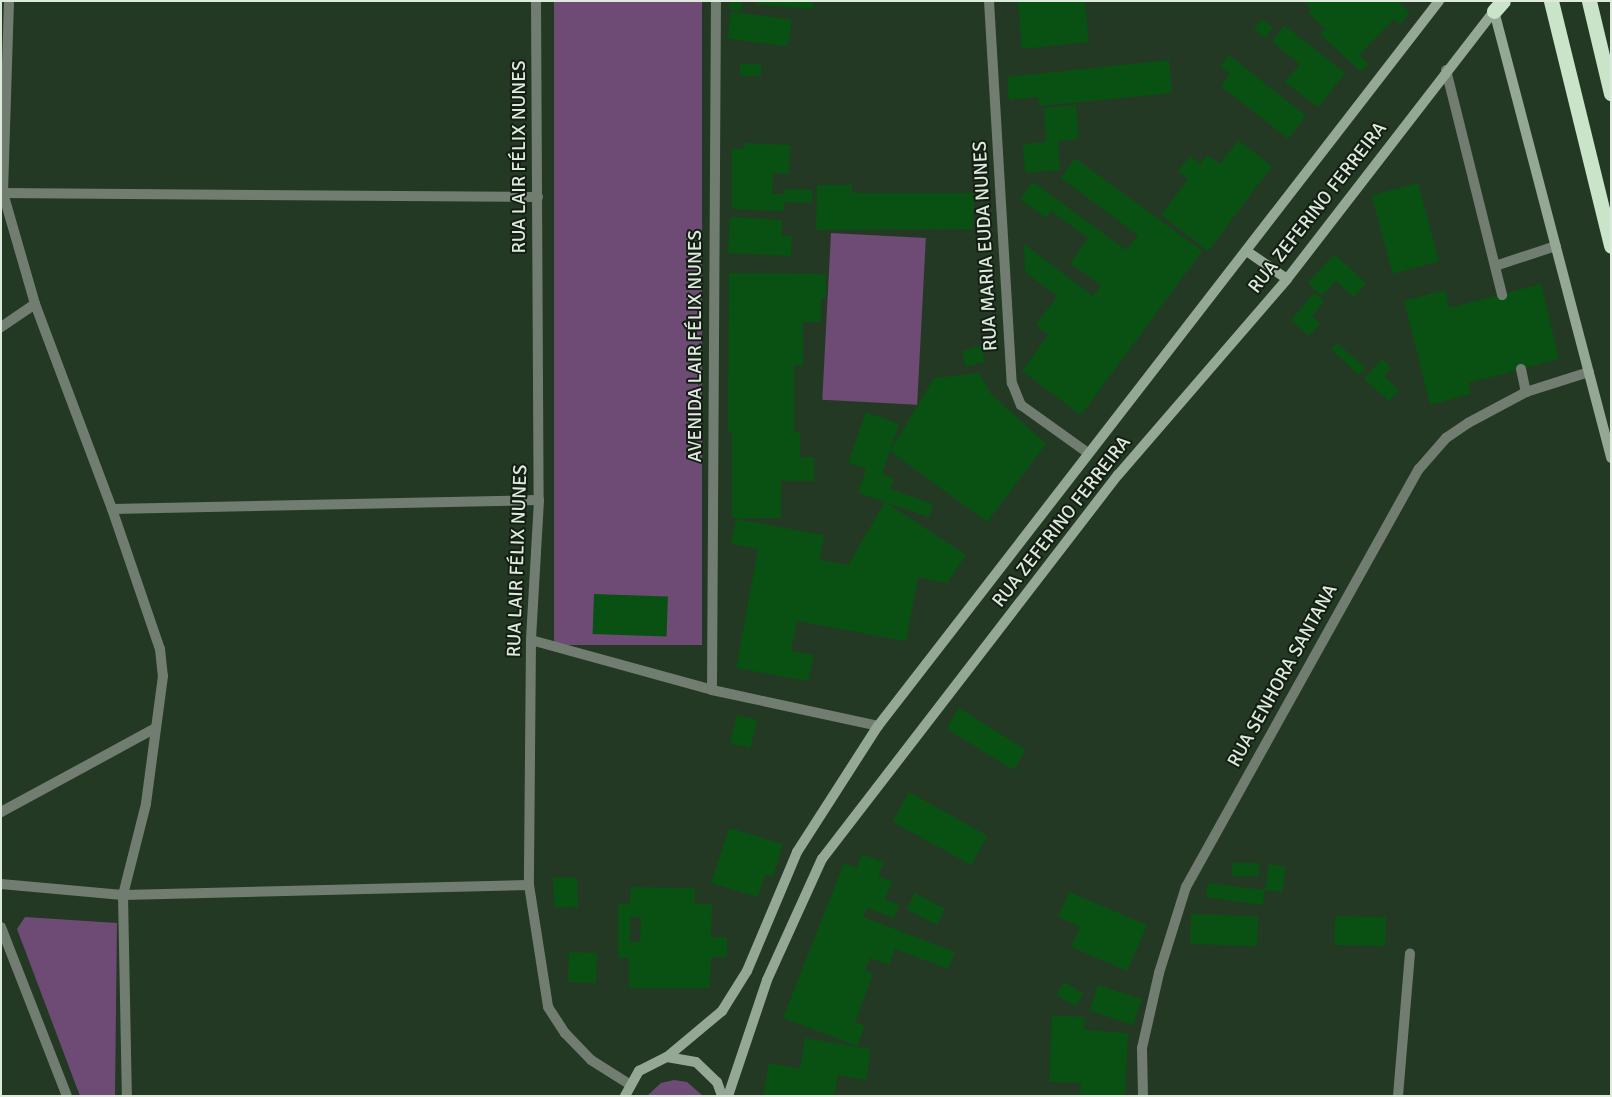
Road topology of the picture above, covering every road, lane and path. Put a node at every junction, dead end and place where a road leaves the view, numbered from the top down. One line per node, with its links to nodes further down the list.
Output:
1 (9, 1): 11 (street)
2 (536, 1): 12 (street, RUA LAIR FÉLIX NUNES)
3 (716, 1): 29 (street, AVENIDA LAIR FÉLIX NUNES)
4 (989, 1): 24 (street, RUA MARIA EUDA NUNES)
5 (1439, 1): 15 (main road, RUA ZEFERINO FERREIRA)
6 (1551, 1): 14 (highway)
7 (1589, 1): 10 (highway)
8 (1496, 5): 9 (main road, RUA ZEFERINO FERREIRA); 13 (main road)
9 (1446, 70): 16 (street); 17 (main road, RUA ZEFERINO FERREIRA)
10 (1611, 92)
11 (2, 193): 12 (street); 19 (street)
12 (538, 197): 26 (street, RUA LAIR FÉLIX NUNES)
13 (1556, 246): 16 (street); 22 (main road)
14 (1611, 246)
15 (1248, 252): 17 (main road); 24 (main road, RUA ZEFERINO FERREIRA)
16 (1495, 266): 18 (street)
17 (1287, 279): 44 (main road, RUA ZEFERINO FERREIRA)
18 (1502, 295)
19 (35, 304): 20 (street); 27 (street)
20 (1, 326)
21 (1521, 369): 23 (street)
22 (1589, 372): 23 (street, RUA SENHORA SANTANA); 25 (main road)
23 (1526, 392): 45 (street, RUA SENHORA SANTANA)
24 (1088, 453): 30 (main road, RUA ZEFERINO FERREIRA)
25 (1611, 458)
26 (539, 500): 27 (street); 28 (street, RUA LAIR FÉLIX NUNES)
27 (112, 509): 31 (street)
28 (531, 640): 29 (street); 34 (street, RUA LAIR FÉLIX NUNES)
29 (712, 690): 30 (street)
30 (878, 726): 38 (main road, RUA ZEFERINO FERREIRA)
31 (154, 729): 32 (street); 35 (street)
32 (1, 812)
33 (1, 884): 35 (street)
34 (529, 885): 35 (street); 39 (street, RUA LAIR FÉLIX NUNES)
35 (123, 895): 41 (street)
36 (1, 927): 40 (street)
37 (1410, 954): 46 (street)
38 (667, 1057): 39 (main road, RUA ZEFERINO FERREIRA); 43 (main road)
39 (629, 1084): 42 (main road)
40 (67, 1096)
41 (127, 1096)
42 (625, 1096)
43 (722, 1096)
44 (728, 1096)
45 (1143, 1096)
46 (1398, 1096)

